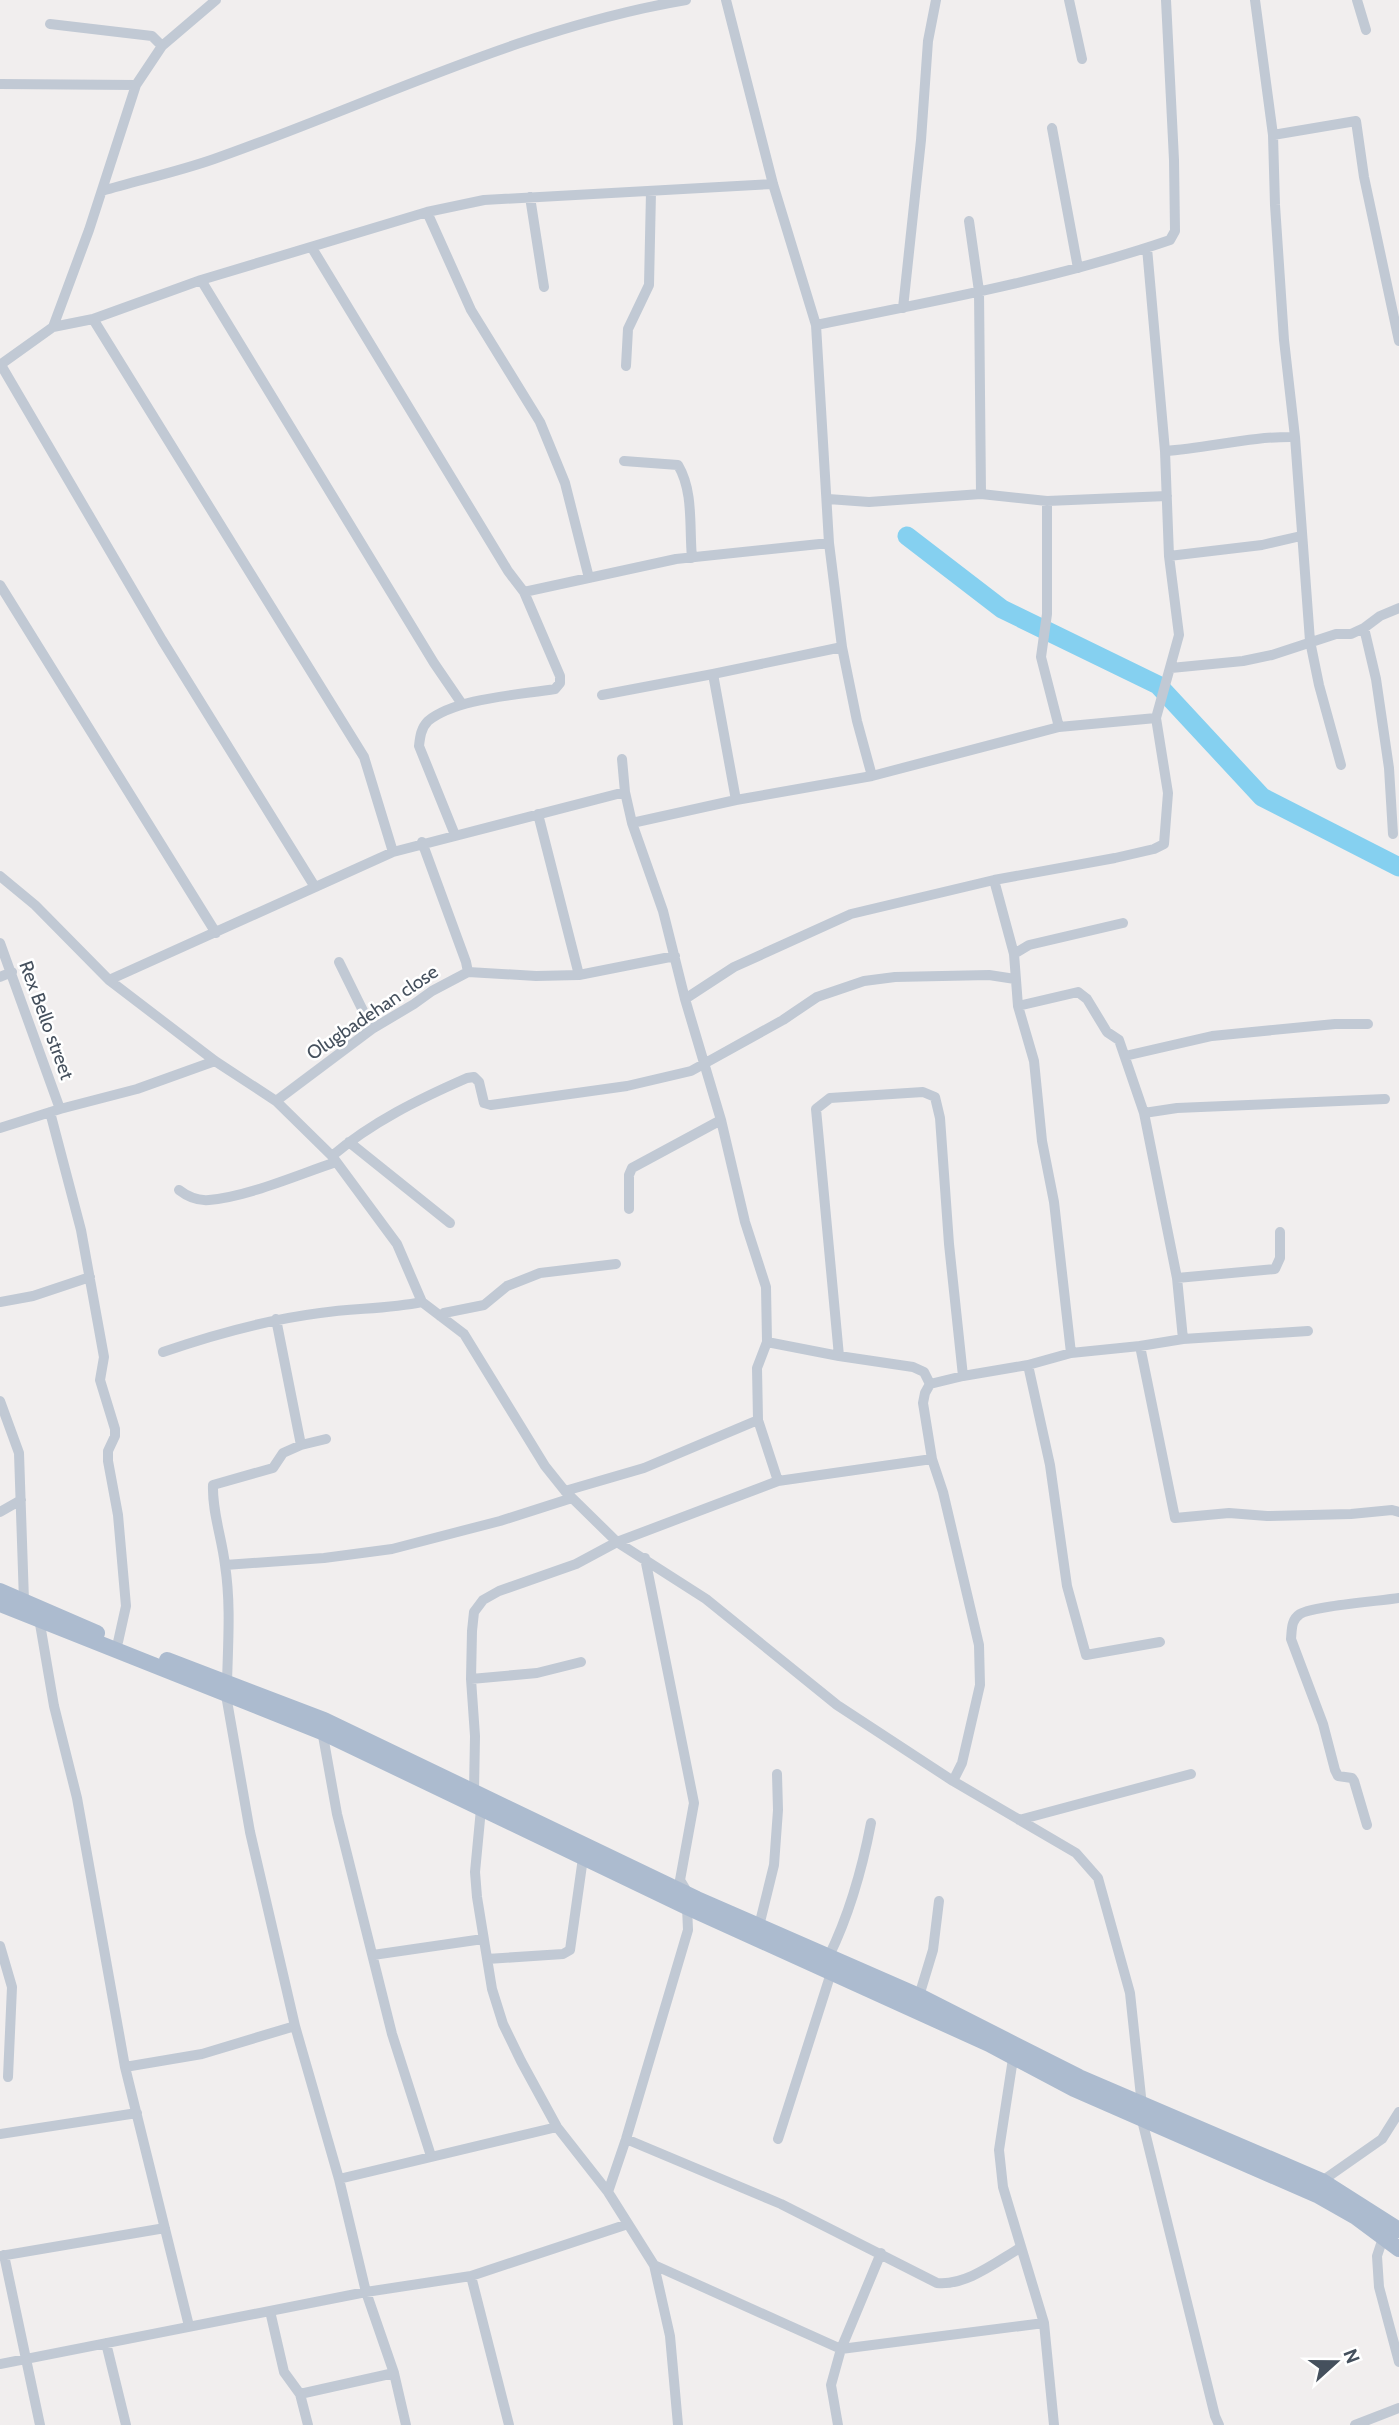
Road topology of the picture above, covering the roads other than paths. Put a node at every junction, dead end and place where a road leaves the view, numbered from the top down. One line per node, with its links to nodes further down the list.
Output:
1 (216, 0): 11 (street)
2 (686, 0): 18 (street)
3 (726, 0): 17 (street)
4 (936, 0): 29 (street)
5 (1069, 0): 12 (street)
6 (1167, 0): 24 (street)
7 (1255, 0): 16 (street)
8 (1357, 0): 10 (street)
9 (50, 24): 11 (street)
10 (1366, 30)
11 (162, 46): 14 (street)
12 (1082, 59)
13 (0, 84): 14 (street)
14 (136, 85): 18 (street)
15 (1052, 128): 25 (street)
16 (1273, 135): 33 (street); 36 (street)
17 (773, 184): 19 (street); 31 (street)
18 (102, 191): 32 (street)
19 (651, 192): 20 (street); 35 (street)
20 (530, 197): 21 (street); 27 (street)
21 (427, 212): 23 (street); 47 (street)
22 (969, 221): 28 (street)
23 (312, 248): 26 (street); 49 (street)
24 (1147, 248): 25 (street); 37 (street)
25 (1078, 268): 28 (street)
26 (201, 280): 30 (street); 57 (street)
27 (544, 287)
28 (979, 291): 29 (street); 39 (street)
29 (903, 308): 31 (street)
30 (93, 319): 32 (street); 70 (street)
31 (816, 324): 41 (street)
32 (53, 327): 34 (street)
33 (1399, 341)
34 (0, 365): 73 (street)
35 (626, 366)
36 (1295, 437): 37 (street); 43 (street)
37 (1165, 451): 40 (street)
38 (624, 461): 46 (street)
39 (981, 494): 41 (street); 42 (street)
40 (1167, 496): 42 (street); 45 (street)
41 (828, 499): 44 (street)
42 (1047, 501): 59 (street)
43 (1301, 536): 45 (street); 52 (street)
44 (829, 543): 46 (street); 53 (street)
45 (1169, 556): 54 (street)
46 (692, 558): 47 (street)
47 (589, 578): 49 (street)
48 (0, 585): 75 (street)
49 (524, 592): 57 (street)
50 (1399, 608): 51 (street)
51 (1364, 628): 52 (street); 67 (street)
52 (1310, 641): 54 (street); 61 (street)
53 (842, 647): 55 (street); 62 (street)
54 (1171, 668): 58 (street)
55 (713, 674): 56 (street); 64 (street)
56 (602, 695)
57 (462, 704): 68 (street)
58 (1156, 718): 59 (street); 72 (street)
59 (1059, 727): 62 (street)
60 (622, 759): 63 (street)
61 (1341, 765)
62 (872, 776): 64 (street)
63 (625, 792): 65 (street); 66 (street)
64 (736, 800): 66 (street)
65 (538, 814): 68 (street); 82 (street)
66 (632, 822): 78 (street)
67 (1393, 834)
68 (455, 835): 69 (street)
69 (422, 842): 70 (street); 81 (street)
70 (393, 852): 73 (street)
71 (0, 876): 85 (street)
72 (994, 880): 77 (street); 86 (street)
73 (315, 887): 75 (street)
74 (1123, 923): 77 (street)
75 (216, 933): 85 (street)
76 (0, 943): 80 (street, Rex Bello street)
77 (1014, 954): 84 (street)
78 (675, 956): 82 (street, Olugbadehan close); 86 (street)
79 (339, 962): 89 (street)
80 (12, 972): 83 (street); 95 (street, Rex Bello street)
81 (468, 972): 82 (street, Olugbadehan close); 89 (street, Olugbadehan close)
82 (579, 975)
83 (0, 977)
84 (1015, 979): 87 (street); 92 (street)
85 (108, 980): 91 (street)
86 (685, 999): 92 (street)
87 (1018, 1006): 90 (street); 117 (street)
88 (1368, 1024): 90 (street)
89 (372, 1029): 94 (street, Olugbadehan close)
90 (1125, 1056): 96 (street)
91 (215, 1061): 94 (street); 95 (street)
92 (705, 1065): 97 (street); 99 (street)
93 (1385, 1099): 96 (street)
94 (276, 1101): 100 (street)
95 (55, 1111): 98 (street); 106 (street, Rex Bello street)
96 (1144, 1113): 107 (street)
97 (721, 1120): 102 (street); 114 (street)
98 (0, 1128)
99 (349, 1142): 100 (street); 103 (street)
100 (334, 1159): 101 (street); 109 (street)
101 (179, 1190)
102 (629, 1209)
103 (450, 1223)
104 (1280, 1232): 107 (street)
105 (616, 1264): 110 (street)
106 (90, 1277): 108 (street); 139 (street, Rex Bello street)
107 (1177, 1278): 113 (street)
108 (0, 1302)
109 (422, 1302): 110 (street); 111 (street)
110 (440, 1316): 128 (street)
111 (276, 1319): 116 (street); 125 (street)
112 (1308, 1331): 113 (street)
113 (1183, 1339): 115 (street)
114 (767, 1342): 118 (street); 123 (street)
115 (1140, 1346): 117 (street); 131 (street)
116 (163, 1352)
117 (1071, 1353): 119 (street)
118 (839, 1356): 120 (street); 121 (street)
119 (1028, 1365): 120 (street); 140 (street)
120 (963, 1376): 121 (street)
121 (930, 1384): 126 (street)
122 (0, 1401): 129 (street)
123 (758, 1420): 127 (street); 128 (street)
124 (326, 1439): 125 (street)
125 (301, 1445): 134 (street)
126 (932, 1459): 127 (street); 147 (street)
127 (778, 1481): 132 (street)
128 (568, 1494): 132 (street); 134 (street)
129 (21, 1500): 130 (street); 138 (street)
130 (0, 1512)
131 (1399, 1512)
132 (617, 1542): 133 (street); 142 (street)
133 (645, 1558): 147 (street); 154 (street)
134 (225, 1565): 143 (street)
135 (0, 1591): 138 (main road)
136 (1399, 1598): 152 (street)
137 (0, 1604): 138 (main road)
138 (34, 1610): 139 (main road); 143 (main road); 166 (street)
139 (118, 1642): 143 (main road)
140 (1160, 1642)
141 (580, 1662): 142 (street)
142 (471, 1679): 148 (street)
143 (226, 1689): 144 (main road); 164 (street)
144 (323, 1726): 148 (main road); 149 (main road); 159 (street)
145 (777, 1773): 156 (street)
146 (1191, 1774): 150 (street)
147 (953, 1782): 150 (street)
148 (474, 1791): 154 (main road)
149 (481, 1809): 153 (main road); 157 (street)
150 (1019, 1820): 170 (street)
151 (871, 1823): 160 (street)
152 (1367, 1825)
153 (583, 1858): 154 (main road); 161 (street)
154 (688, 1901): 156 (main road); 162 (main road); 173 (street)
155 (939, 1901): 163 (street)
156 (759, 1926): 160 (main road)
157 (484, 1939): 159 (street); 161 (street)
158 (0, 1946): 167 (street)
159 (373, 1955): 175 (street)
160 (830, 1956): 163 (main road)
161 (487, 1959): 171 (street)
162 (831, 1973): 165 (main road); 174 (street)
163 (919, 1996): 165 (main road)
164 (295, 2026): 166 (street); 176 (street)
165 (1014, 2050): 170 (main road); 183 (street)
166 (125, 2067): 169 (street)
167 (8, 2077)
168 (1399, 2112): 177 (street)
169 (137, 2113): 172 (street); 180 (street)
170 (1142, 2113): 177 (main road); 182 (main road); 209 (street)
171 (557, 2127): 175 (street); 178 (street)
172 (0, 2134)
173 (626, 2139): 178 (street); 185 (street)
174 (778, 2139)
175 (431, 2156): 176 (street)
176 (339, 2179): 189 (street)
177 (1322, 2181): 181 (main road)
178 (608, 2192): 179 (street)
179 (628, 2224): 187 (street); 188 (street)
180 (165, 2228): 186 (street); 192 (street)
181 (1399, 2230)
182 (1383, 2238): 184 (main road); 196 (street)
183 (1020, 2248): 185 (street); 191 (street)
184 (1399, 2249)
185 (881, 2253): 194 (street)
186 (2, 2255): 195 (street)
187 (654, 2265): 194 (street); 206 (street)
188 (471, 2276): 189 (street); 205 (street)
189 (366, 2292): 190 (street); 198 (street)
190 (270, 2311): 192 (street); 199 (street)
191 (1044, 2323): 194 (street); 208 (street)
192 (189, 2326): 193 (street)
193 (106, 2343): 195 (street); 202 (street)
194 (841, 2349): 207 (street)
195 (24, 2359): 197 (street); 201 (street)
196 (1399, 2362)
197 (0, 2364)
198 (394, 2373): 199 (street); 204 (street)
199 (300, 2393): 203 (street)
200 (1399, 2408): 210 (street)
201 (40, 2425)
202 (126, 2425)
203 (308, 2425)
204 (405, 2425)
205 (509, 2425)
206 (678, 2425)
207 (838, 2425)
208 (1054, 2425)
209 (1219, 2425)
210 (1354, 2425)

